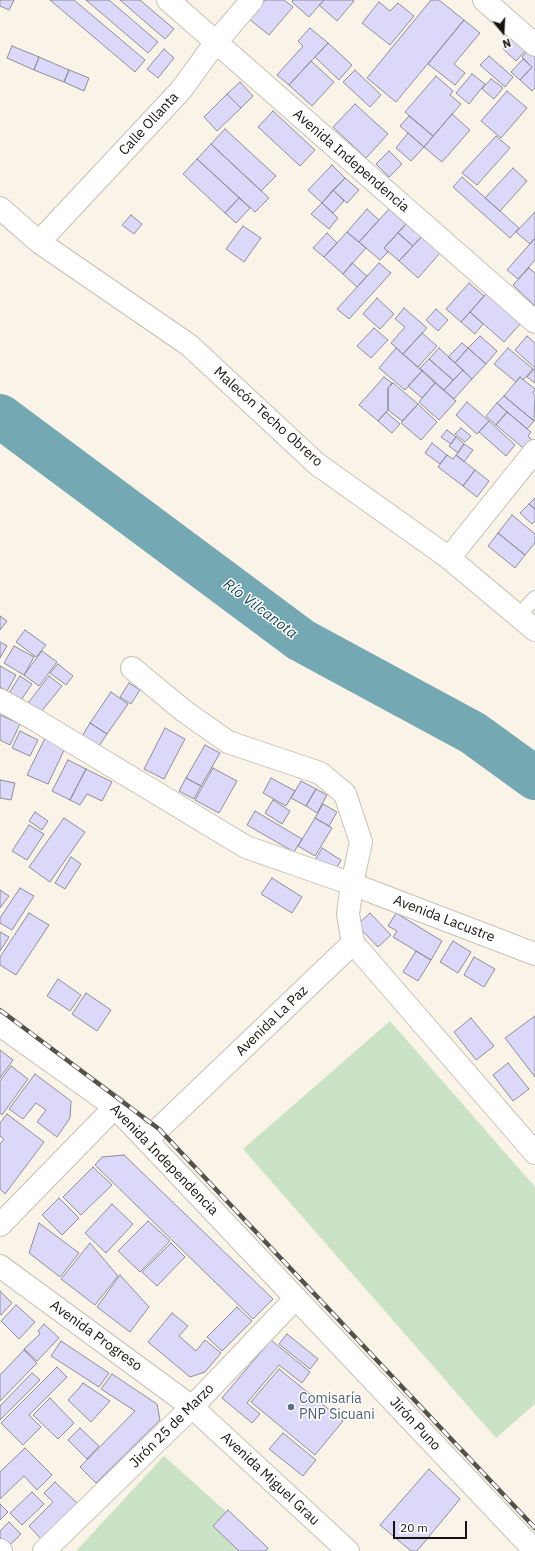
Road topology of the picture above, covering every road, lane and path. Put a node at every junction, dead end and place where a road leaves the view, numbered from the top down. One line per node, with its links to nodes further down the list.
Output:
1 (168, 0): 4 (street, Avenida Independencia)
2 (252, 0): 4 (street, Calle Ollanta)
3 (484, 0): 5 (street)
4 (216, 42): 7 (street, Calle Ollanta); 8 (street, Avenida Independencia)
5 (535, 45)
6 (0, 208): 7 (street, Malecón Techo Obrero)
7 (39, 242): 10 (street, Malecón Techo Obrero)
8 (535, 322)
9 (535, 451): 10 (street)
10 (449, 558): 12 (street, Malecón Techo Obrero)
11 (535, 598): 12 (lane)
12 (518, 616): 13 (street, Malecón Techo Obrero)
13 (535, 630)
14 (132, 668): 16 (street)
15 (0, 700): 16 (street, Avenida Lacustre)
16 (352, 884): 17 (street); 18 (street, Avenida Lacustre)
17 (353, 943): 21 (street, Avenida La Paz); 22 (street)
18 (535, 954)
19 (0, 1025): 20 (street, Avenida Independencia)
20 (115, 1107): 21 (street, Avenida Independencia); 23 (street)
21 (147, 1140): 25 (street, Avenida Independencia)
22 (535, 1153)
23 (0, 1225)
24 (0, 1266): 26 (street, Avenida Progreso)
25 (296, 1298): 26 (street, Jirón 25 de Marzo); 29 (street, Jirón Puno)
26 (192, 1407): 27 (street, Jirón 25 de Marzo); 28 (street, Avenida Miguel Grau)
27 (44, 1551)
28 (348, 1551)
29 (535, 1551)

